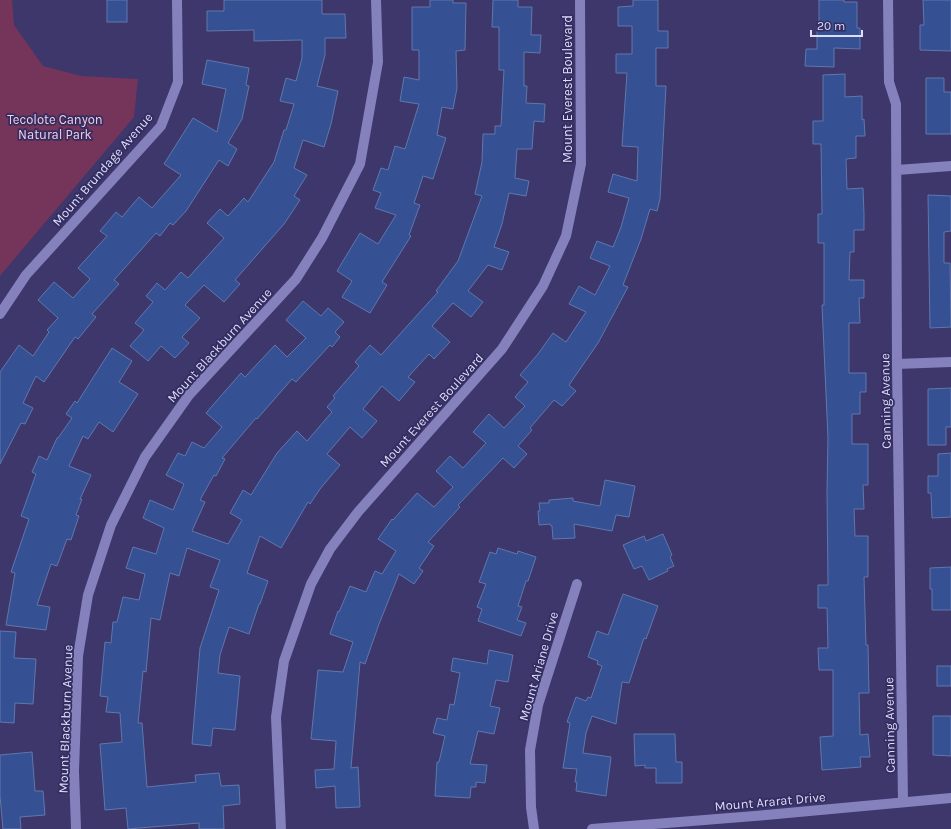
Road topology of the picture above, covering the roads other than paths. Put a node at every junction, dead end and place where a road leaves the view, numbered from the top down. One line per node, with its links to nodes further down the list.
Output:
1 (177, 0): 7 (street, Mount Brundage Avenue)
2 (376, 0): 13 (street, Mount Blackburn Avenue)
3 (580, 0): 14 (street, Mount Everest Boulevard)
4 (888, 0): 6 (street, Canning Avenue)
5 (951, 166): 6 (street)
6 (897, 170): 9 (street, Canning Avenue)
7 (0, 314)
8 (951, 362): 9 (street)
9 (897, 364): 12 (street, Canning Avenue)
10 (577, 584): 15 (street, Mount Ariane Drive)
11 (951, 798): 12 (street, Mount Ararat Drive)
12 (902, 802): 16 (street, Mount Ararat Drive)
13 (76, 829)
14 (281, 829)
15 (534, 829)
16 (592, 829)

